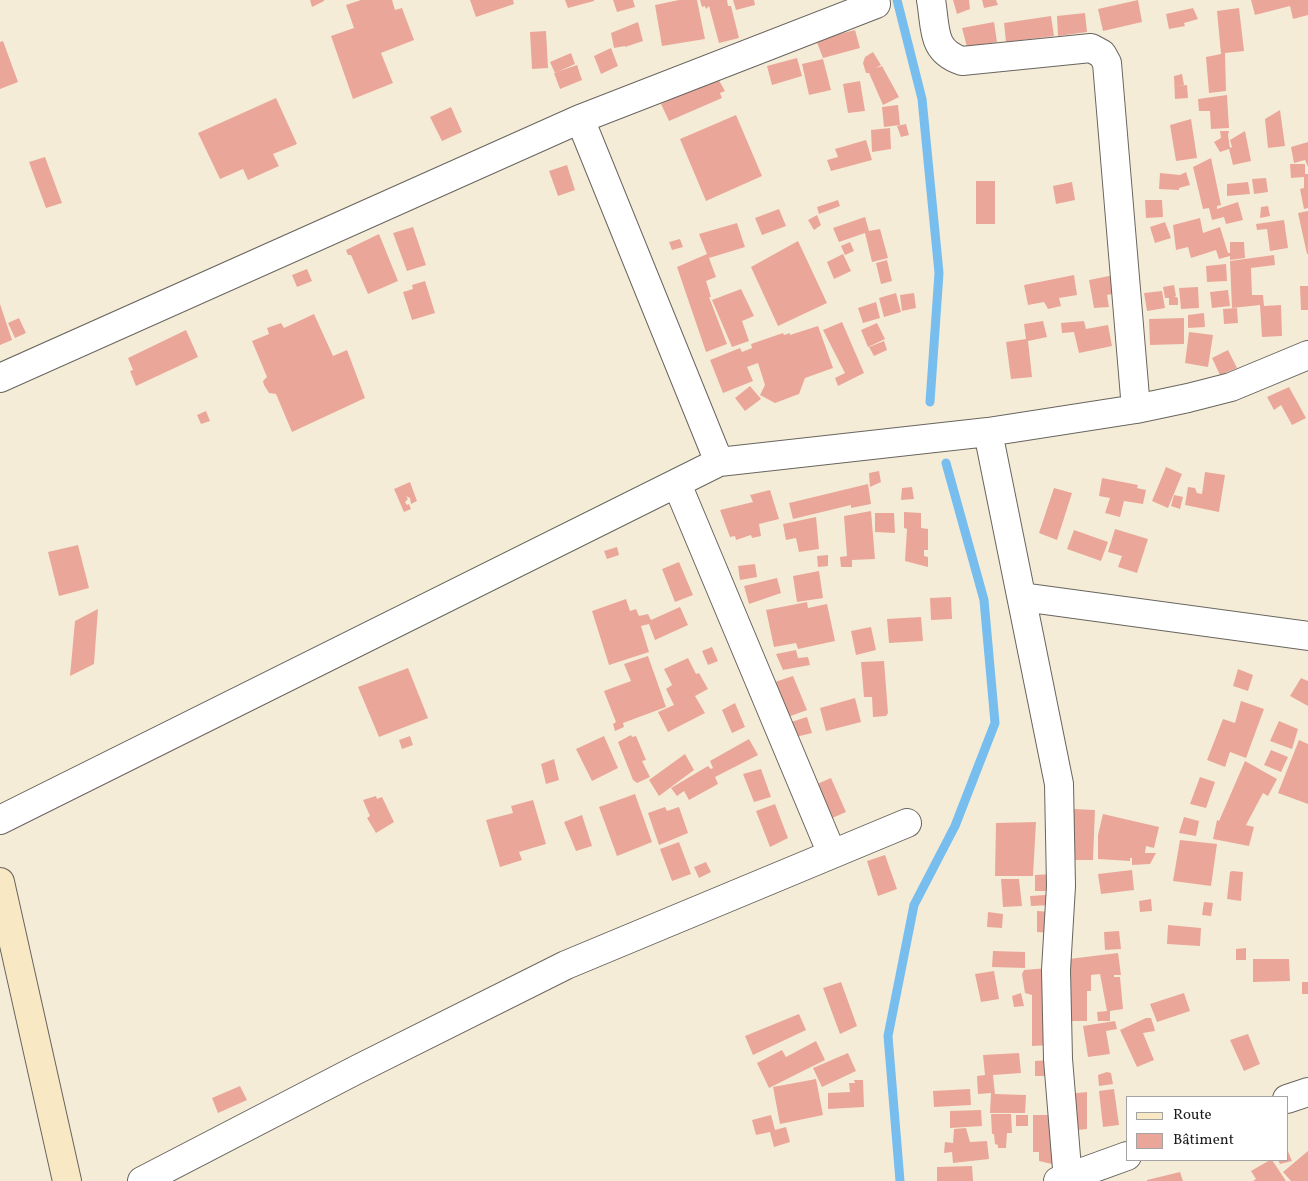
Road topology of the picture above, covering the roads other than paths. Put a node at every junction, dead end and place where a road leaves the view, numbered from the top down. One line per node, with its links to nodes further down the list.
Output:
1 (931, 0): 6 (street)
2 (866, 4): 3 (street)
3 (580, 119): 5 (street); 8 (street)
4 (1308, 355): 6 (street)
5 (0, 378)
6 (1136, 408): 7 (street)
7 (988, 432): 8 (street); 10 (street)
8 (719, 462): 9 (street)
9 (677, 484): 12 (street); 14 (street)
10 (1022, 597): 11 (street); 19 (street)
11 (1308, 636)
12 (0, 820)
13 (907, 823): 14 (street)
14 (832, 854): 21 (street)
15 (0, 882): 20 (main road)
16 (1308, 1092): 17 (street)
17 (1288, 1100)
18 (1126, 1156): 19 (street)
19 (1065, 1180)
20 (67, 1181)
21 (142, 1181)

